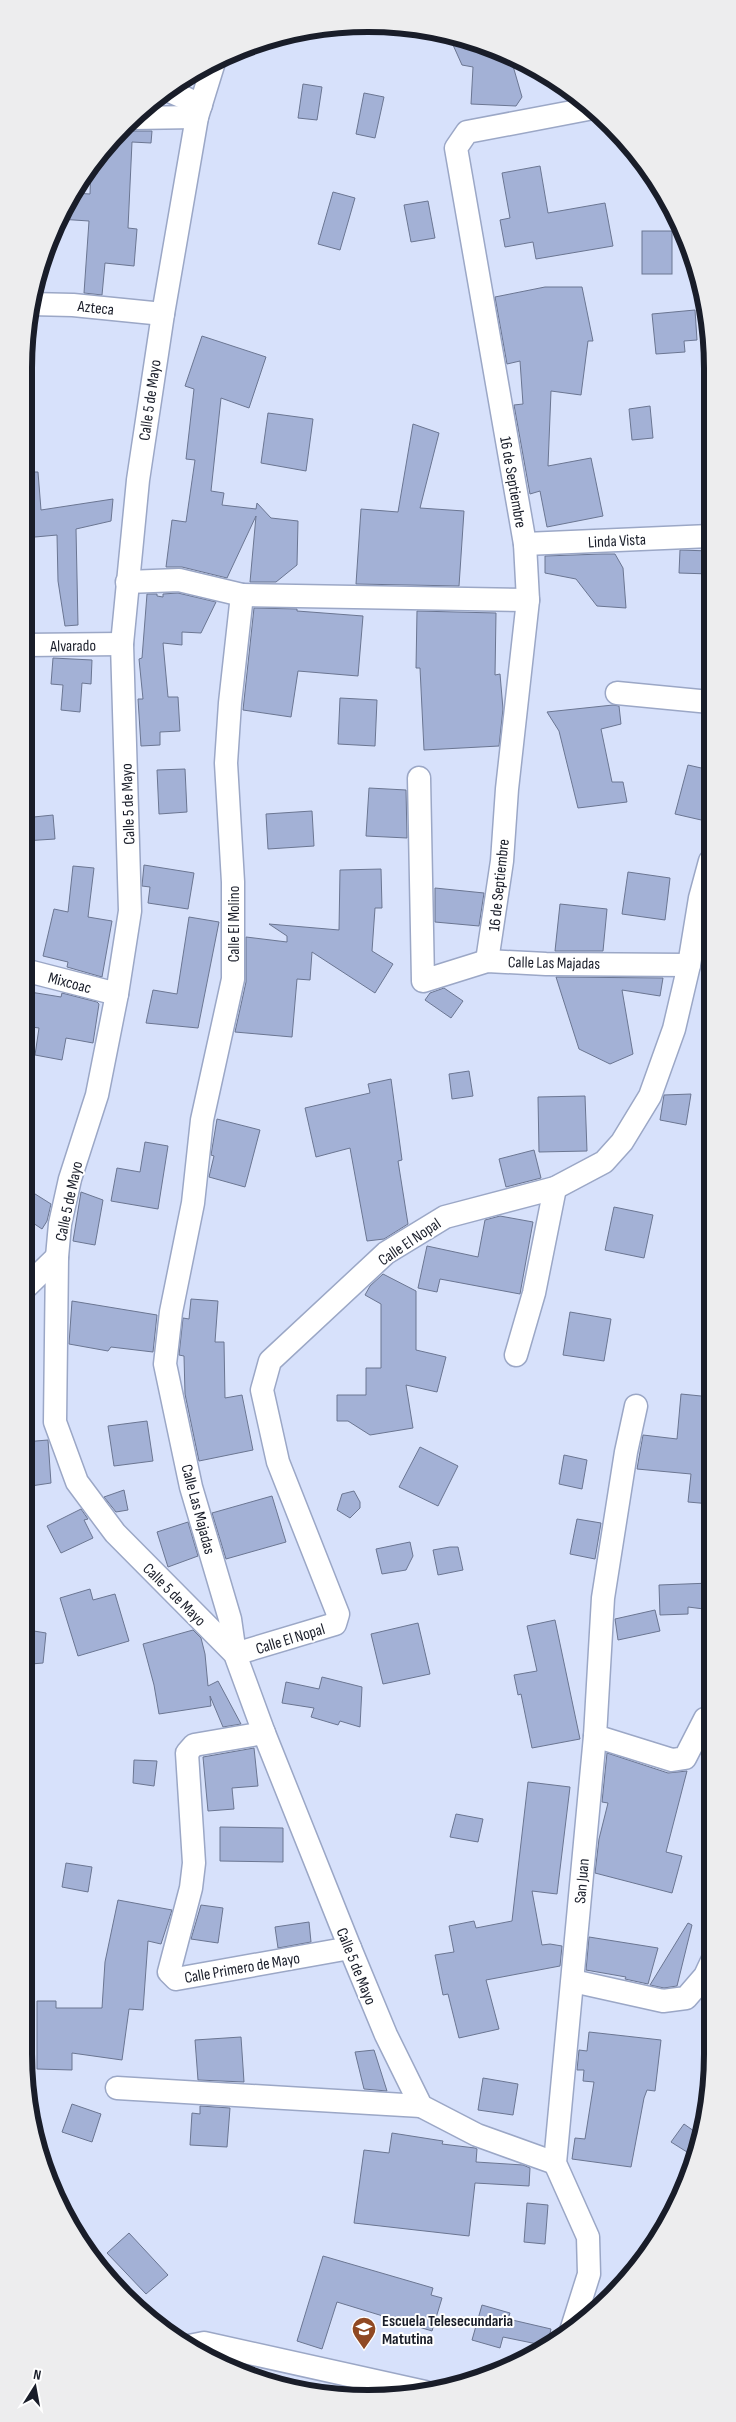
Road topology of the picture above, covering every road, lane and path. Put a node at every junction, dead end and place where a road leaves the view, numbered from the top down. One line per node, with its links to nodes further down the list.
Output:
1 (211, 71): 4 (street, Calle 5 de Mayo)
2 (174, 95): 4 (street)
3 (582, 110): 9 (street, 16 de Septiembre)
4 (199, 111): 5 (street); 7 (street, Calle 5 de Mayo)
5 (146, 116)
6 (39, 304): 7 (street, Azteca)
7 (162, 314): 10 (street, Calle 5 de Mayo)
8 (704, 536): 9 (street, Linda Vista)
9 (525, 544): 12 (street, 16 de Septiembre)
10 (127, 582): 11 (street); 13 (street, Calle 5 de Mayo)
11 (242, 594): 12 (street); 27 (street, Calle El Molino)
12 (528, 600): 19 (street, 16 de Septiembre)
13 (122, 644): 14 (street, Alvarado); 22 (street, Calle 5 de Mayo)
14 (32, 645)
15 (617, 693): 16 (street)
16 (704, 701)
17 (419, 778): 19 (street, Calle Las Majadas)
18 (704, 883): 20 (street, Calle El Nopal)
19 (487, 961): 20 (street, Calle Las Majadas)
20 (688, 965): 23 (street, Calle El Nopal)
21 (32, 972): 22 (street, Mixcoac)
22 (117, 994): 24 (street, Calle 5 de Mayo)
23 (555, 1188): 26 (street); 29 (street, Calle El Nopal)
24 (57, 1257): 25 (street); 29 (street, Calle 5 de Mayo)
25 (32, 1281)
26 (516, 1355)
27 (165, 1364): 29 (street, Calle Las Majadas)
28 (636, 1406): 32 (street, San Juan)
29 (235, 1654): 31 (street, Calle 5 de Mayo)
30 (704, 1722): 32 (street)
31 (264, 1733): 33 (street, Calle 5 de Mayo); 33 (street, Calle Primero de Mayo)
32 (595, 1736): 35 (street, San Juan)
33 (350, 1948): 37 (street, Calle 5 de Mayo)
34 (704, 1977): 35 (street)
35 (573, 1981): 38 (street, San Juan)
36 (117, 2088): 37 (street)
37 (421, 2106): 38 (street)
38 (555, 2163): 39 (street)
39 (575, 2317)
40 (199, 2344): 41 (street)
41 (405, 2388)

